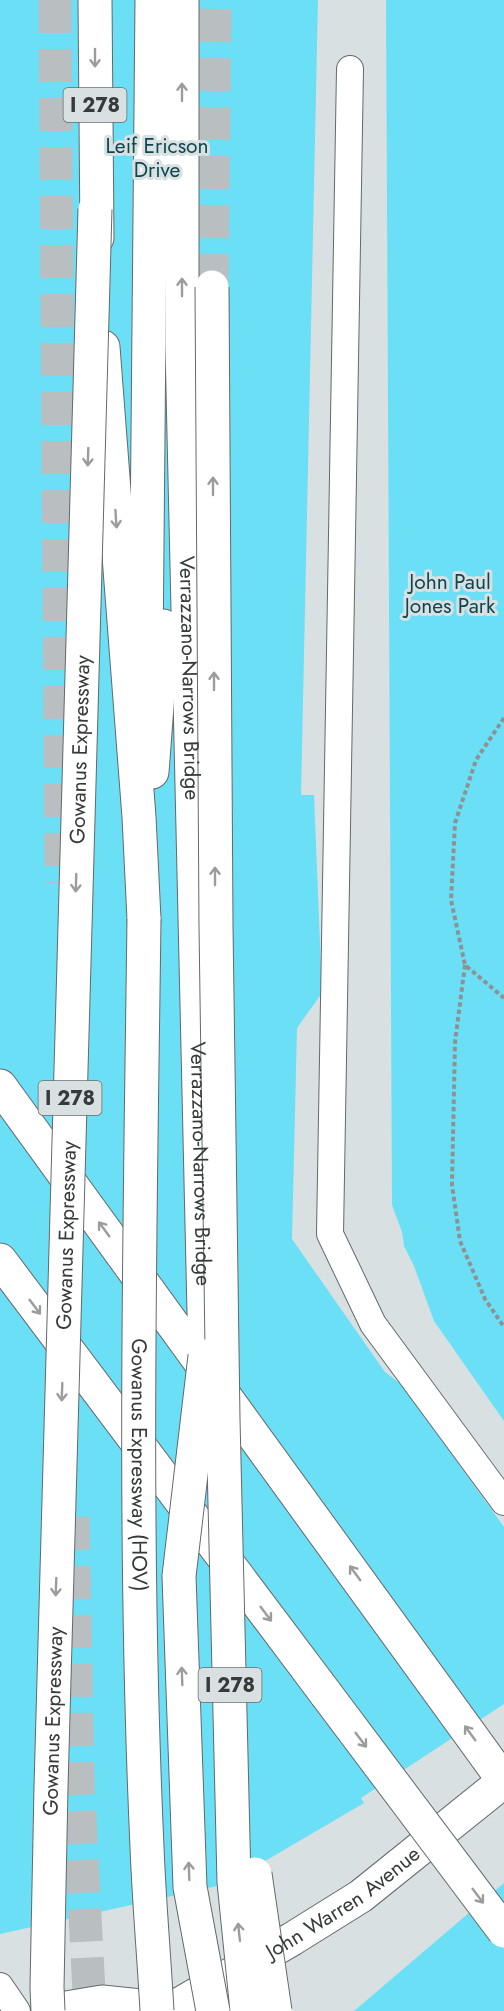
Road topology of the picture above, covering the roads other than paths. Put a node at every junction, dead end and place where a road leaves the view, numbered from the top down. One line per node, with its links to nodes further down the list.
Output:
1 (95, 0): 5 (main road, I 278, one-way to 5)
2 (152, 0): 8 (main road, Verrazzano-Narrows Bridge)
3 (182, 0): 7 (main road, Verrazzano-Narrows Bridge / I 278, one-way to 3)
4 (350, 69): 12 (lane)
5 (95, 209): 8 (main road, one-way to 8, bridge); 16 (main road, Gowanus Expressway / I 278, one-way to 16, bridge)
6 (212, 287): 20 (main road, I 278, one-way to 6, bridge)
7 (182, 346): 8 (main road); 11 (main road, Verrazzano-Narrows Bridge / I 278)
8 (144, 919): 17 (main road, Gowanus Expressway (HOV), bridge)
9 (0, 1086): 13 (main road, one-way to 9)
10 (0, 1260): 14 (main road, one-way to 14, bridge)
11 (205, 1356): 19 (main road, one-way to 11, bridge); 21 (main road, I 278, bridge)
12 (504, 1502)
13 (504, 1781): 17 (main road, John Warren Avenue)
14 (504, 1931)
15 (0, 1986): 18 (lane)
16 (47, 2003): 17 (main road)
17 (165, 2010)
18 (17, 2011)
19 (213, 2011)
20 (247, 2011)
21 (275, 2011)

